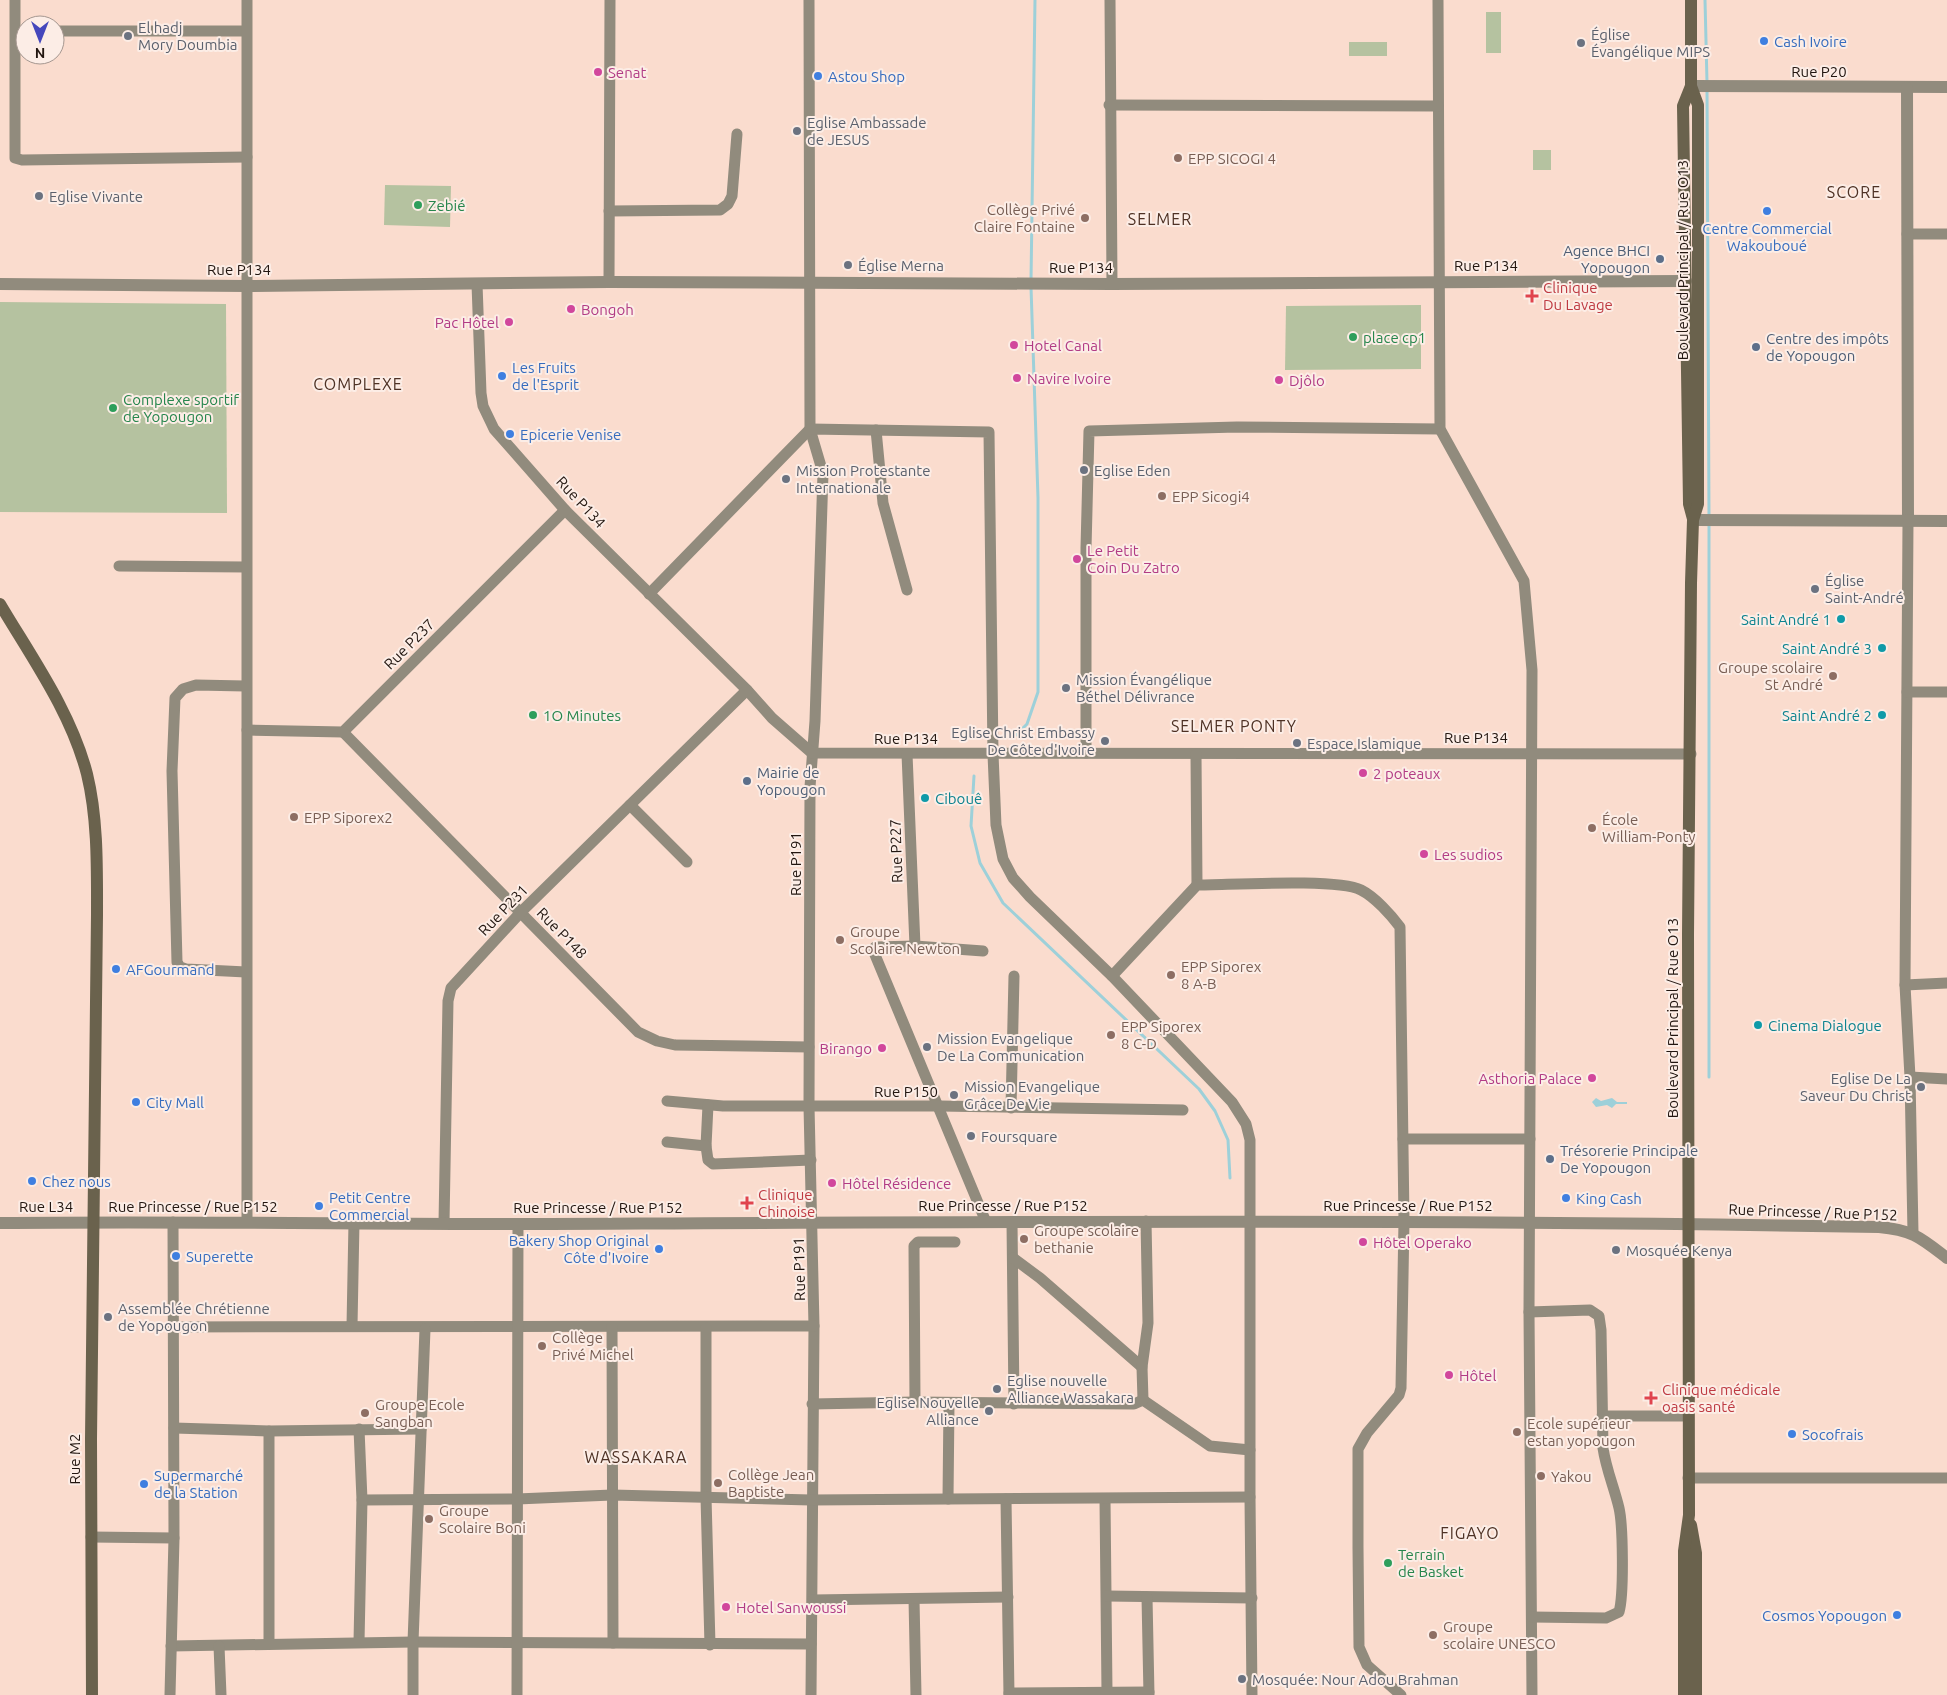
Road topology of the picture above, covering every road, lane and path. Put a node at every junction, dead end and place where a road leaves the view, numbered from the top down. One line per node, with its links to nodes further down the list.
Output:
1 (15, 0): 8 (street)
2 (247, 0): 10 (street)
3 (610, 0): 19 (street)
4 (809, 0): 27 (street, Rue P191)
5 (1110, 0): 15 (street)
6 (1438, 0): 16 (street)
7 (1691, 0): 12 (main road, Boulevard Principal / Rue O13)
8 (17, 15)
9 (65, 31): 10 (street)
10 (246, 31): 18 (street)
11 (19, 65): 18 (street)
12 (1691, 86): 14 (street, Rue P20); 23 (main road, Boulevard Principal / Rue O13); 34 (main road, Boulevard Principal / Rue O13)
13 (1947, 87): 14 (street, Rue P20)
14 (1907, 88): 20 (street)
15 (1109, 105): 16 (street); 28 (street)
16 (1438, 106): 22 (street)
17 (737, 134): 19 (street)
18 (247, 157): 29 (street)
19 (609, 211): 24 (street)
20 (1907, 234): 21 (street); 35 (street)
21 (1947, 234)
22 (1438, 281): 23 (street, Rue P134); 28 (street, Rue P134); 31 (street)
23 (1686, 281): 34 (main road, Boulevard Principal / Rue O13)
24 (609, 282): 26 (street, Rue P134); 27 (street, Rue P134)
25 (0, 284): 29 (street, Rue P134)
26 (477, 284): 29 (street, Rue P134); 33 (street, Rue P134)
27 (808, 284): 28 (street, Rue P134); 30 (street, Rue P191)
28 (1112, 284)
29 (246, 286): 38 (street)
30 (810, 429): 32 (street); 40 (street); 48 (street, Rue P191)
31 (1440, 429): 49 (street); 50 (street)
32 (876, 430): 39 (street); 52 (street)
33 (565, 510): 40 (street, Rue P134); 47 (street, Rue P237)
34 (1693, 520): 35 (street); 54 (main road, Boulevard Principal / Rue O13)
35 (1908, 521): 36 (street); 44 (street)
36 (1947, 521)
37 (119, 566): 38 (street)
38 (246, 567): 42 (street)
39 (907, 590)
40 (649, 594): 43 (street, Rue P134)
41 (0, 604): 91 (main road, Rue M2)
42 (245, 686): 46 (street); 61 (street)
43 (747, 690): 48 (street, Rue P134); 55 (street, Rue P231)
44 (1907, 692): 45 (street); 65 (street)
45 (1947, 692)
46 (247, 730): 47 (street); 61 (street)
47 (343, 732): 58 (street, Rue P148)
48 (812, 752): 51 (street, Rue P134); 66 (street, Rue P191)
49 (1086, 752): 52 (street, Rue P134); 53 (street, Rue P134)
50 (1530, 753): 53 (street, Rue P134); 54 (street, Rue P134); 76 (street)
51 (907, 754): 52 (street, Rue P134); 59 (street, Rue P227)
52 (993, 754): 63 (street)
53 (1196, 754): 57 (street)
54 (1691, 754): 94 (main road, Boulevard Principal / Rue O13)
55 (630, 806): 56 (street); 58 (street, Rue P231)
56 (687, 862)
57 (1196, 885): 63 (street); 75 (street)
58 (521, 912): 66 (street, Rue P148); 92 (street, Rue P231)
59 (915, 946): 60 (street); 72 (street)
60 (983, 951)
61 (246, 972): 85 (street)
62 (1014, 976): 73 (street)
63 (1112, 976): 80 (street)
64 (1947, 984): 65 (street)
65 (1905, 985): 67 (street)
66 (809, 1047): 71 (street, Rue P191)
67 (1910, 1077): 68 (street); 95 (street)
68 (1947, 1079)
69 (667, 1101): 70 (street, Rue P150)
70 (708, 1105): 71 (street, Rue P150); 78 (street)
71 (809, 1106): 72 (street, Rue P150); 79 (street, Rue P191)
72 (940, 1106): 73 (street, Rue P150); 88 (street)
73 (1011, 1108): 74 (street, Rue P150)
74 (1183, 1110)
75 (1403, 1139): 76 (street); 82 (street)
76 (1530, 1139): 83 (street)
77 (667, 1142): 78 (street)
78 (706, 1146): 79 (street)
79 (811, 1160): 87 (street, Rue P191)
80 (1251, 1220): 81 (street, Rue Princesse / Rue P152); 82 (street, Rue Princesse / Rue P152); 119 (street)
81 (1146, 1221): 89 (street, Rue Princesse / Rue P152); 107 (street)
82 (1404, 1221): 83 (street, Rue Princesse / Rue P152); 162 (street)
83 (1530, 1221): 94 (street, Rue Princesse / Rue P152); 99 (street)
84 (173, 1222): 85 (street, Rue Princesse / Rue P152); 91 (street, Rue Princesse / Rue P152); 103 (street)
85 (247, 1222): 86 (street, Rue Princesse / Rue P152)
86 (354, 1222): 92 (street, Rue Princesse / Rue P152); 100 (street)
87 (813, 1222): 88 (street, Rue Princesse / Rue P152); 93 (street, Rue Princesse / Rue P152); 102 (street, Rue P191)
88 (986, 1222): 89 (street, Rue Princesse / Rue P152)
89 (1012, 1222): 97 (street)
90 (0, 1223): 91 (street, Rue L34)
91 (93, 1223): 133 (main road, Rue M2)
92 (444, 1223): 93 (street, Rue Princesse / Rue P152)
93 (518, 1224): 101 (street)
94 (1688, 1225): 95 (street, Rue Princesse / Rue P152); 114 (main road, Boulevard Principal / Rue O13)
95 (1912, 1233): 98 (street)
96 (954, 1242): 109 (street)
97 (1012, 1258): 107 (street); 112 (street)
98 (1947, 1258)
99 (1529, 1312): 113 (street); 141 (street)
100 (352, 1326): 103 (street); 105 (street)
101 (517, 1326): 104 (street); 105 (street); 127 (street)
102 (814, 1326): 106 (street); 111 (street, Rue P191)
103 (172, 1327): 115 (street)
104 (612, 1327): 106 (street); 122 (street)
105 (425, 1328): 117 (street)
106 (706, 1328): 123 (street)
107 (1142, 1367): 108 (street)
108 (1143, 1400): 112 (street); 119 (street)
109 (915, 1402): 110 (street); 111 (street)
110 (949, 1403): 112 (street); 128 (street)
111 (812, 1404): 131 (street, Rue P191)
112 (1014, 1404)
113 (1602, 1416): 114 (street); 141 (street)
114 (1688, 1416): 120 (main road, Boulevard Principal / Rue O13)
115 (174, 1428): 118 (street); 134 (street)
116 (359, 1429): 117 (street); 118 (street); 130 (street)
117 (421, 1429): 126 (street)
118 (269, 1430): 146 (street)
119 (1250, 1450): 124 (street)
120 (1688, 1478): 121 (street); 132 (main road, Boulevard Principal / Rue O13)
121 (1947, 1478)
122 (612, 1495): 123 (street); 127 (street); 145 (street)
123 (706, 1497): 131 (street); 148 (street)
124 (1250, 1497): 129 (street); 138 (street)
125 (1006, 1498): 128 (street); 129 (street); 136 (street)
126 (418, 1499): 127 (street); 130 (street); 143 (street)
127 (517, 1499): 144 (street)
128 (948, 1499): 131 (street)
129 (1105, 1499): 135 (street)
130 (362, 1500): 142 (street)
131 (811, 1500): 140 (street, Rue P191)
132 (1689, 1516): 164 (main road, Boulevard Principal / Rue O13); 165 (main road, Boulevard Principal / Rue O13)
133 (91, 1537): 134 (street); 154 (main road, Rue M2)
134 (174, 1538): 149 (street)
135 (1107, 1596): 137 (street); 151 (street)
136 (1008, 1597): 139 (street); 153 (street)
137 (1147, 1597): 138 (street); 152 (street)
138 (1252, 1598): 161 (street)
139 (914, 1599): 140 (street); 160 (street)
140 (813, 1600): 147 (street, Rue P191)
141 (1532, 1617): 163 (street)
142 (359, 1642): 143 (street); 146 (street)
143 (413, 1642): 144 (street); 157 (street)
144 (518, 1643): 145 (street); 158 (street)
145 (613, 1643): 148 (street)
146 (269, 1644): 150 (street)
147 (811, 1644): 148 (street); 159 (street, Rue P191)
148 (710, 1645)
149 (171, 1646): 150 (street); 155 (street)
150 (219, 1646): 156 (street)
151 (1107, 1692): 152 (street); 153 (street)
152 (1149, 1693)
153 (1009, 1694)
154 (92, 1695)
155 (170, 1695)
156 (221, 1695)
157 (413, 1695)
158 (517, 1695)
159 (811, 1695)
160 (916, 1695)
161 (1252, 1695)
162 (1400, 1695)
163 (1532, 1695)
164 (1684, 1695)
165 (1696, 1695)

